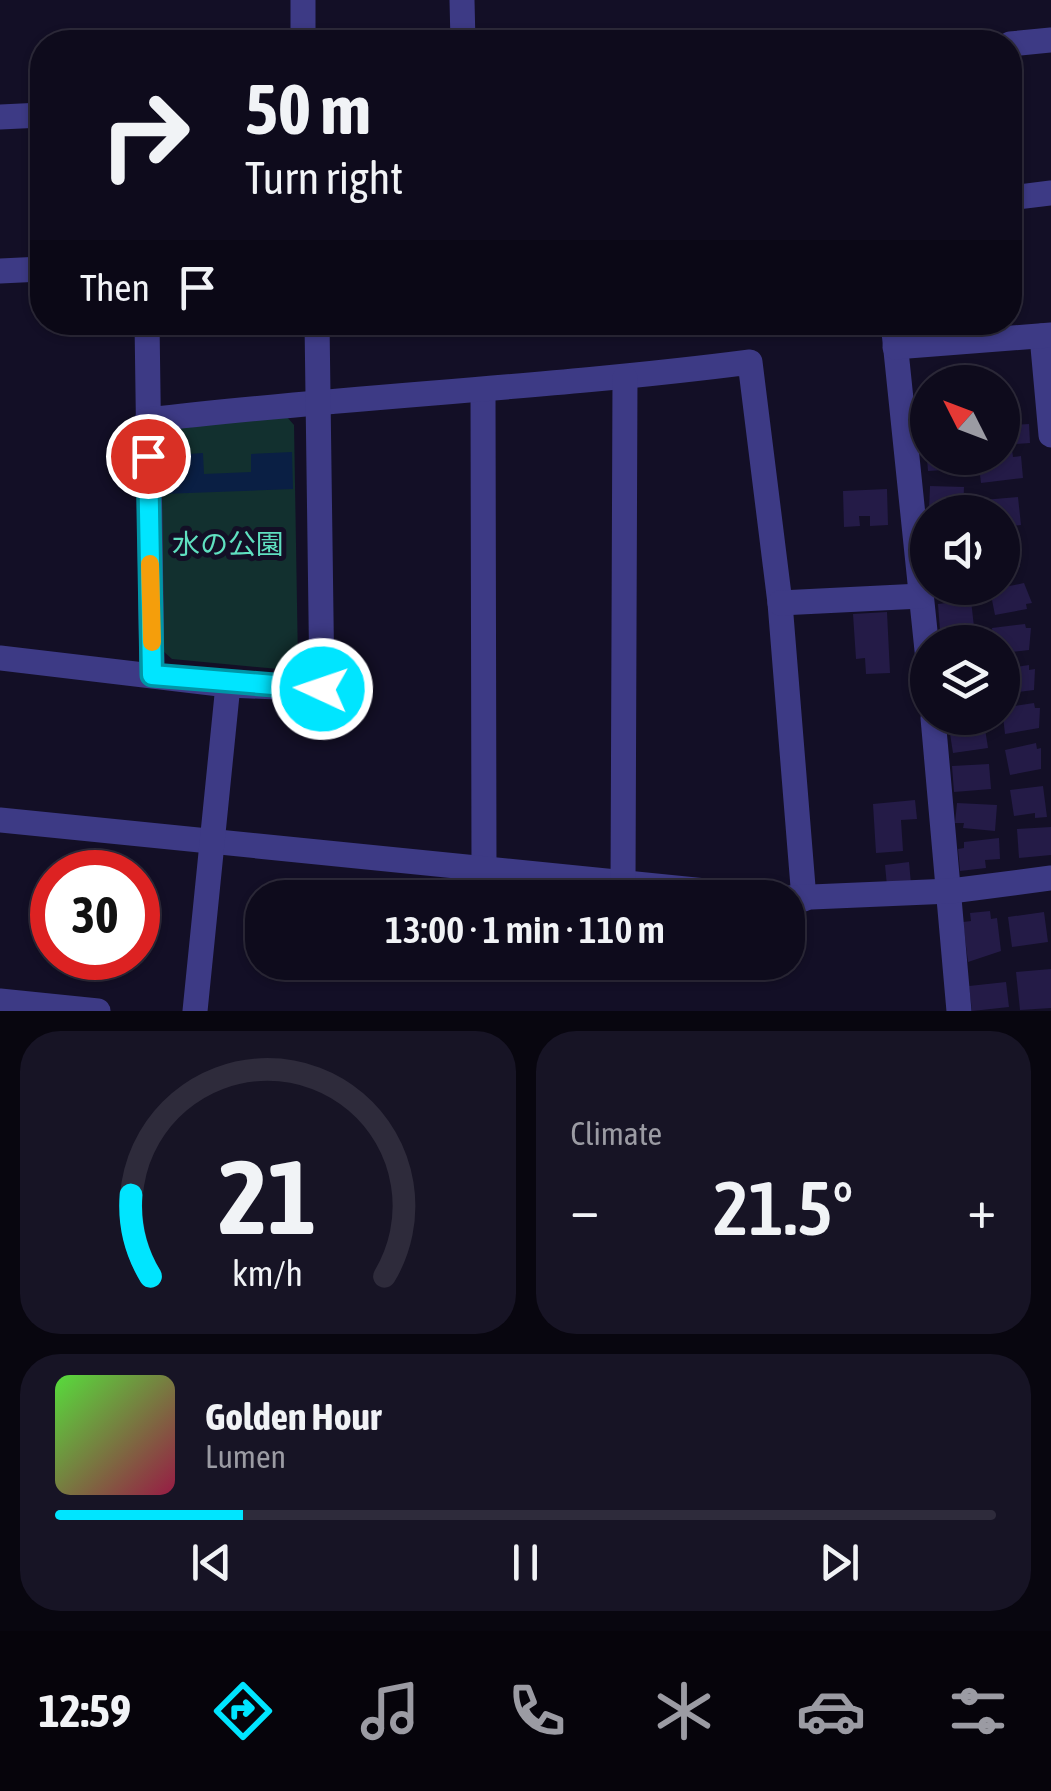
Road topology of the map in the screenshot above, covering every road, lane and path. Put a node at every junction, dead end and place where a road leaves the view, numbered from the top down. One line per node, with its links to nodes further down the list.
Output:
1 (302, 0): 3 (street)
2 (462, 0): 4 (street)
3 (303, 30)
4 (463, 30)
5 (1051, 40): 6 (street)
6 (1022, 43)
7 (30, 116): 8 (street)
8 (0, 117)
9 (1051, 193): 10 (street)
10 (1022, 197)
11 (30, 270): 12 (street)
12 (0, 271)
13 (146, 335): 20 (street)
14 (318, 335): 19 (street)
15 (894, 335): 16 (street); 22 (street)
16 (1047, 335): 21 (street)
17 (625, 378): 18 (street); 24 (street); 34 (street)
18 (483, 391): 19 (street); 31 (street)
19 (320, 399): 20 (street); 27 (street)
20 (147, 420): 26 (street)
21 (1051, 435)
22 (911, 495)
23 (910, 597): 24 (street)
24 (780, 603): 35 (street)
25 (0, 658): 26 (street)
26 (152, 675): 27 (street)
27 (228, 685): 30 (street)
28 (935, 735): 36 (street)
29 (0, 820): 30 (street)
30 (212, 844): 31 (street); 40 (street)
31 (484, 869): 33 (street)
32 (1051, 878): 36 (street)
33 (580, 880)
34 (623, 880)
35 (795, 880)
36 (951, 891): 37 (street); 41 (street)
37 (805, 899)
38 (0, 1001): 39 (street)
39 (98, 1011)
40 (195, 1011)
41 (959, 1011)

